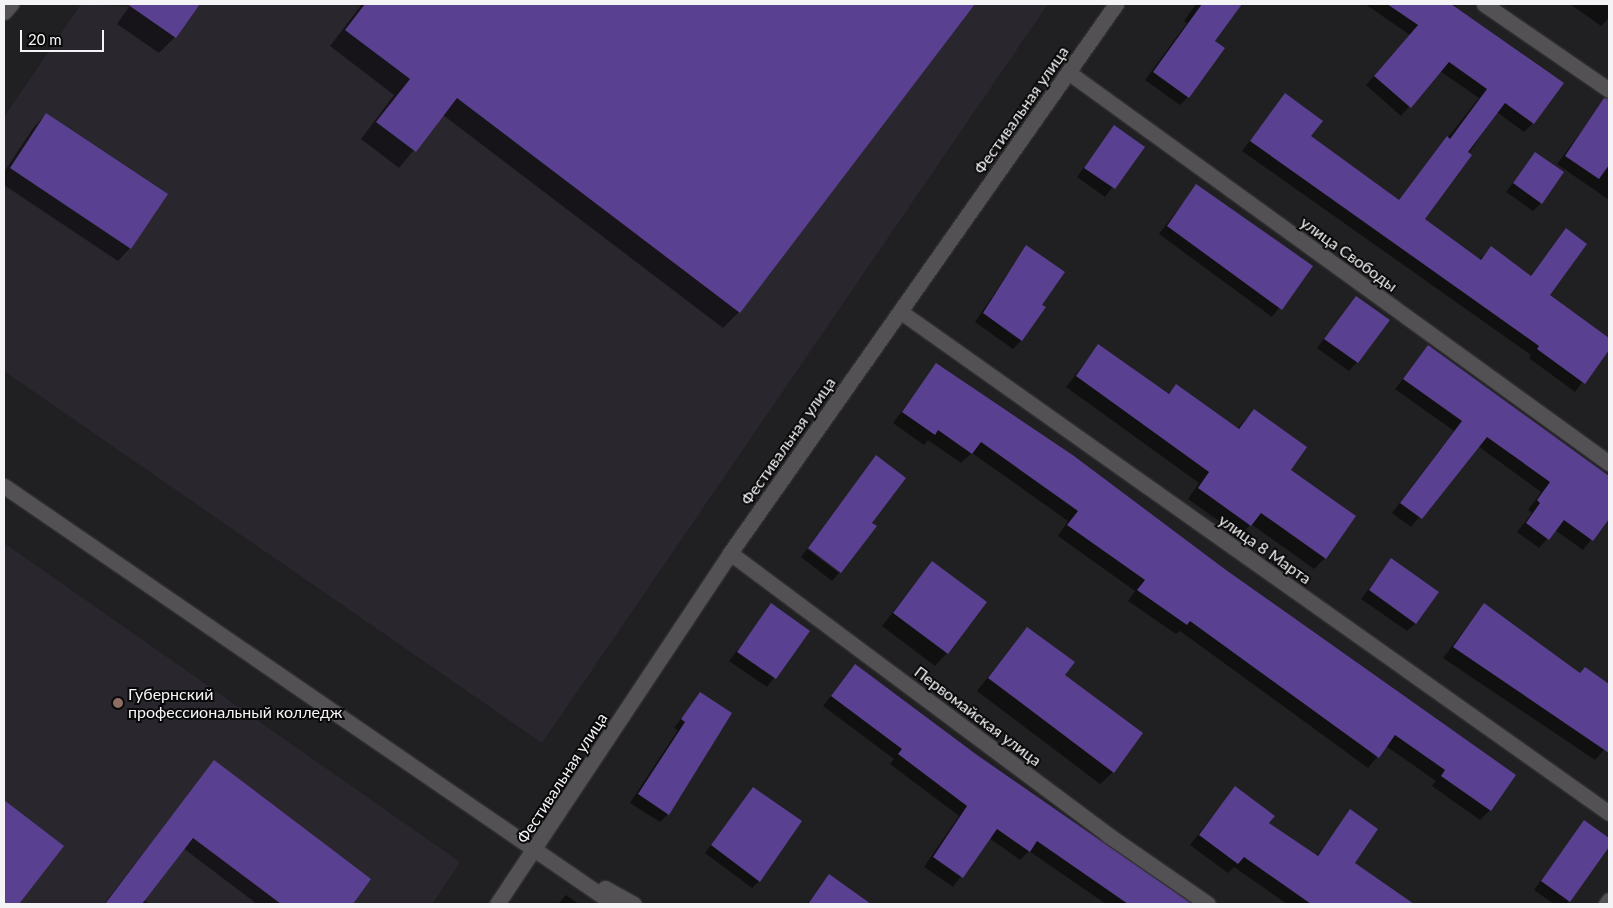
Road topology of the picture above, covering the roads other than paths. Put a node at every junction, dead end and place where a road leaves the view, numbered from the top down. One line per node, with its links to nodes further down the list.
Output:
1 (11, 4): 4 (street)
2 (1116, 4): 5 (street, Фестивальная улица)
3 (1484, 4): 6 (street)
4 (4, 12)
5 (1068, 72): 7 (street, Фестивальная улица); 8 (street, улица Свободы)
6 (1609, 90)
7 (901, 312): 10 (street, Фестивальная улица); 11 (street, улица 8 Марта)
8 (1609, 463)
9 (4, 486): 12 (street)
10 (730, 553): 12 (street, Фестивальная улица); 17 (street, Первомайская улица)
11 (1609, 813)
12 (537, 849): 14 (street, Фестивальная улица); 15 (street); 16 (street)
13 (1609, 900): 18 (street)
14 (497, 904)
15 (614, 904)
16 (634, 904)
17 (1208, 904)
18 (1606, 904)

